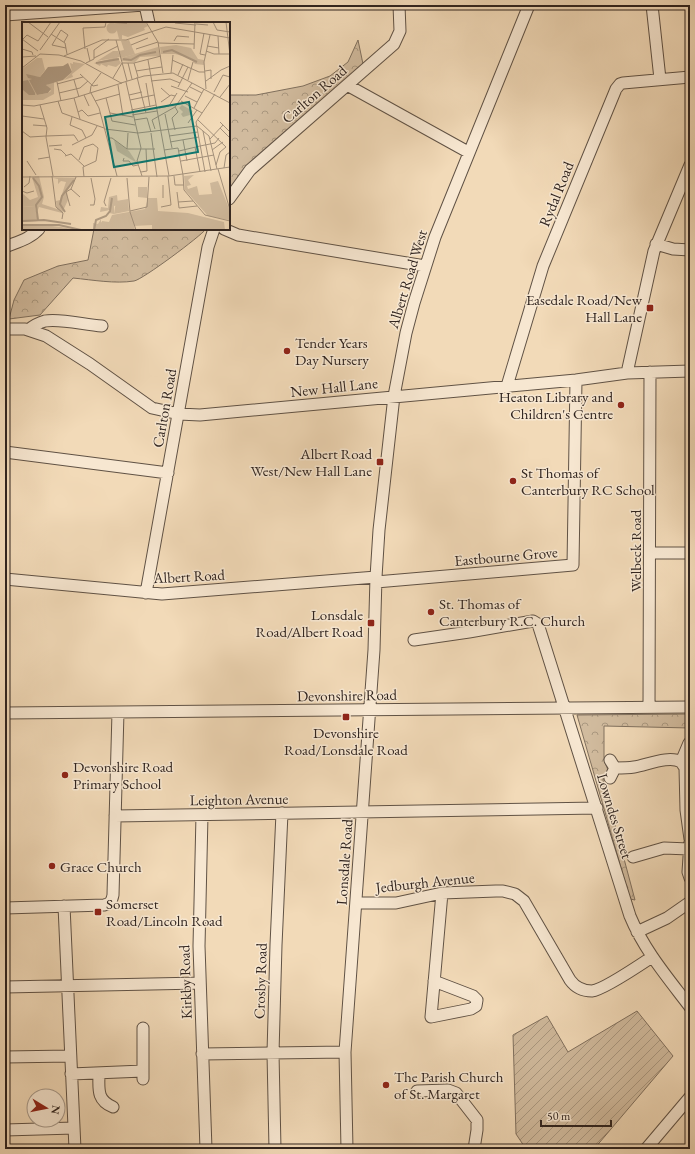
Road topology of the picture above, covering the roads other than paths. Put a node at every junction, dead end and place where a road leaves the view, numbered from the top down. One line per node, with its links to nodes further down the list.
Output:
1 (144, 5): 5 (street); 6 (street)
2 (399, 5): 9 (street, Carlton Road)
3 (529, 5): 10 (street, Albert Road West)
4 (652, 5): 8 (street)
5 (5, 15)
6 (149, 22)
7 (690, 76): 8 (street, Rydal Road)
8 (660, 79): 27 (street, Rydal Road)
9 (346, 85): 10 (street); 12 (street, Carlton Road)
10 (468, 152): 19 (street, Albert Road West)
11 (690, 165): 16 (street)
12 (230, 198)
13 (214, 230): 29 (street, Carlton Road)
14 (226, 230): 19 (street)
15 (38, 234): 17 (street)
16 (656, 244): 18 (street); 25 (street)
17 (5, 246)
18 (690, 250)
19 (425, 266): 28 (street, Albert Road West)
20 (102, 326): 22 (street)
21 (5, 329): 22 (street, New Hall Lane)
22 (28, 330): 29 (street, New Hall Lane)
23 (650, 372): 24 (street, New Hall Lane); 25 (street, New Hall Lane); 32 (street, Welbeck Road)
24 (690, 372)
25 (627, 373): 26 (street, New Hall Lane)
26 (576, 380): 27 (street, New Hall Lane); 35 (street, Eastbourne Grove)
27 (507, 386): 28 (street, New Hall Lane)
28 (394, 396): 29 (street, New Hall Lane); 35 (street, Albert Road West)
29 (179, 414): 31 (street, Carlton Road)
30 (5, 452): 31 (street)
31 (168, 473): 36 (street, Carlton Road)
32 (650, 553): 33 (street); 38 (street, Welbeck Road)
33 (690, 553)
34 (5, 579): 36 (street, Albert Road)
35 (376, 579): 36 (street, Albert Road); 41 (street, Lonsdale Road)
36 (146, 594)
37 (414, 640): 40 (street, Lowndes Street)
38 (649, 707): 39 (street, Devonshire Road); 40 (street, Devonshire Road)
39 (690, 707)
40 (564, 708): 41 (street, Devonshire Road); 47 (street, Lowndes Street)
41 (370, 710): 42 (street, Devonshire Road); 48 (street, Lonsdale Road)
42 (118, 712): 43 (street, Devonshire Road); 51 (street)
43 (5, 713)
44 (688, 743): 45 (street)
45 (681, 762): 46 (street); 52 (street)
46 (612, 769)
47 (597, 808): 48 (street, Leighton Avenue); 60 (street, Lowndes Street)
48 (363, 812): 49 (street, Leighton Avenue); 57 (street, Lonsdale Road)
49 (282, 813): 50 (street, Leighton Avenue); 69 (street, Crosby Road)
50 (202, 815): 51 (street, Leighton Avenue); 63 (street, Kirkby Road)
51 (115, 816): 58 (street)
52 (690, 843): 53 (street); 54 (street)
53 (633, 856)
54 (690, 878)
55 (442, 893): 57 (street, Jedburgh Avenue); 61 (street, Jedburgh Avenue); 62 (street)
56 (690, 902): 60 (street)
57 (356, 903): 68 (street, Lonsdale Road)
58 (64, 906): 59 (street); 64 (street)
59 (5, 908)
60 (637, 932): 61 (street, Lowndes Street)
61 (652, 957): 66 (street, Lowndes Street)
62 (434, 980)
63 (200, 983): 64 (street); 70 (street, Kirkby Road)
64 (67, 985): 65 (street); 71 (street)
65 (5, 987)
66 (690, 1007)
67 (143, 1028): 73 (street)
68 (344, 1052): 69 (street); 83 (street, Lonsdale Road)
69 (273, 1053): 70 (street); 82 (street, Crosby Road)
70 (202, 1054): 81 (street, Kirkby Road)
71 (70, 1056): 72 (street); 74 (street)
72 (5, 1057)
73 (99, 1073): 74 (street); 77 (street)
74 (71, 1074): 78 (street)
75 (417, 1091): 84 (street)
76 (690, 1097): 85 (street)
77 (113, 1107)
78 (74, 1128): 79 (street); 80 (street)
79 (5, 1130)
80 (75, 1149)
81 (206, 1149)
82 (275, 1149)
83 (347, 1149)
84 (474, 1149)
85 (646, 1149)

